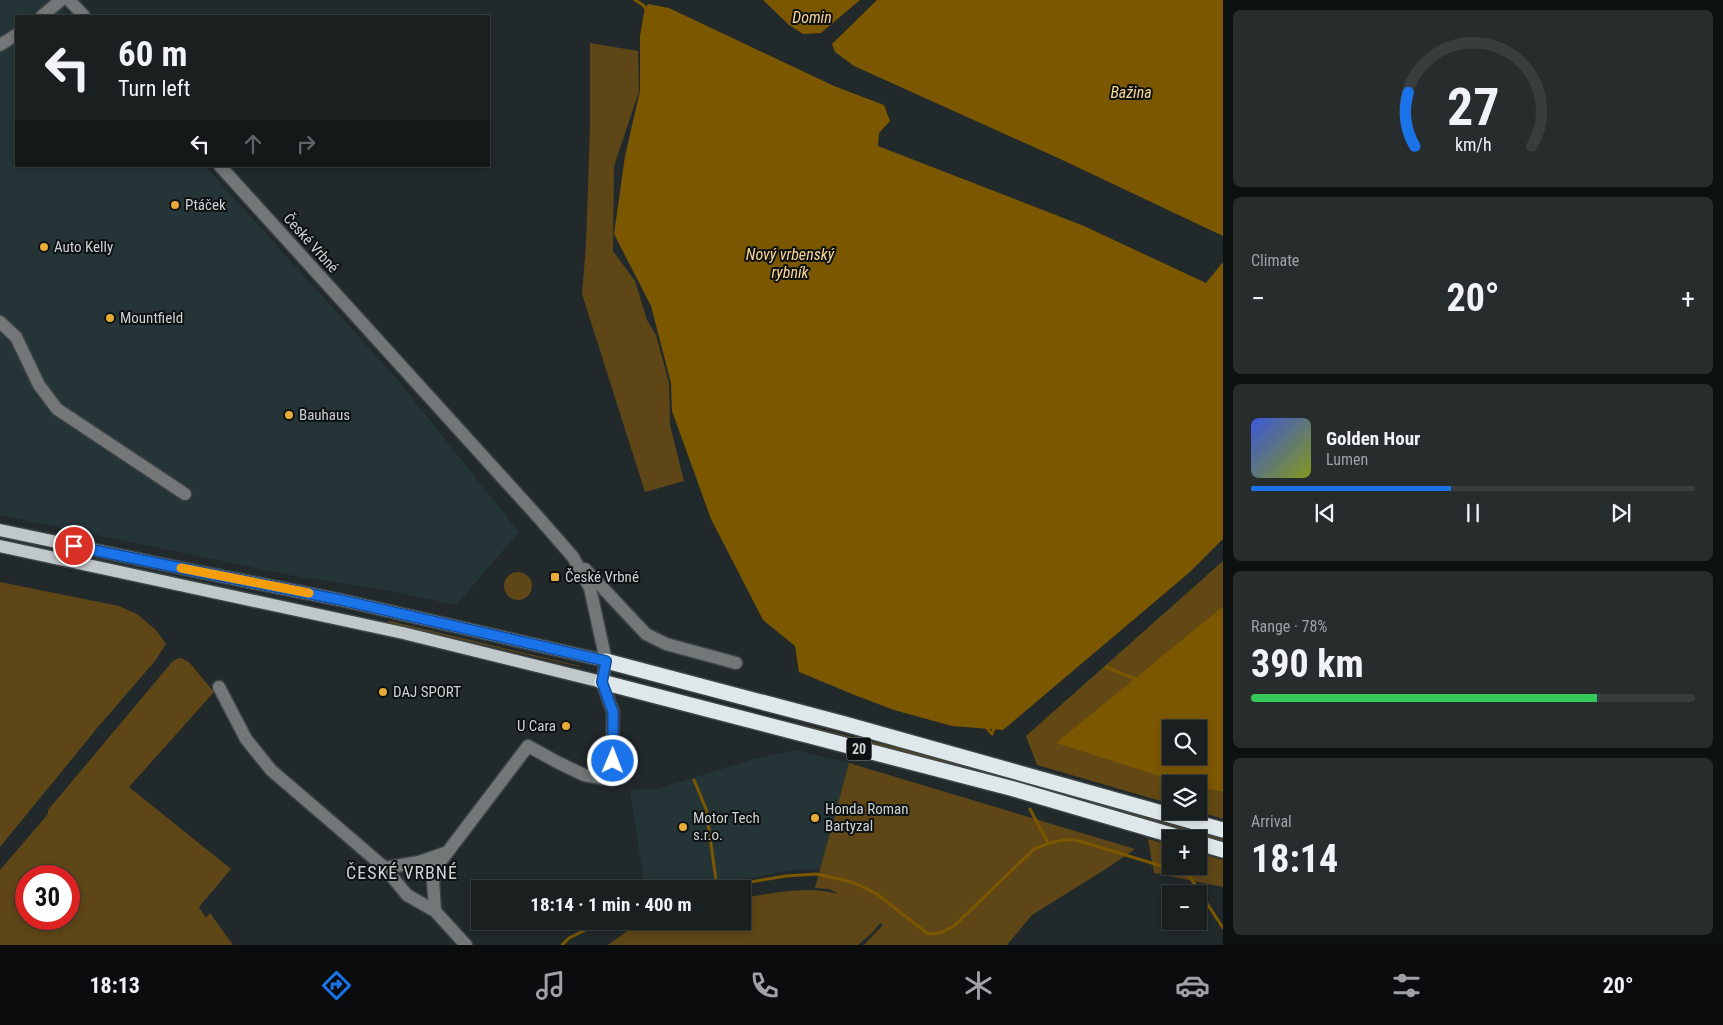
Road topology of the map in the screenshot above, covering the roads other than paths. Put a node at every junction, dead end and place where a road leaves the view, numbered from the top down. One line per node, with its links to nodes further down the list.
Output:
1 (61, 0): 3 (street)
2 (69, 0): 4 (street)
3 (43, 15)
4 (83, 15)
5 (15, 36): 6 (street)
6 (0, 45)
7 (221, 167): 12 (street, České Vrbné)
8 (0, 322): 9 (street)
9 (185, 494)
10 (0, 530): 13 (main road, 20)
11 (0, 546): 14 (main road, 20)
12 (573, 557): 15 (street); 16 (street, České Vrbné)
13 (195, 571): 14 (street); 17 (main road, 20)
14 (191, 587): 19 (main road, 20)
15 (616, 603): 16 (street); 18 (street)
16 (596, 614): 17 (street, České Vrbné)
17 (606, 661): 19 (street, České Vrbné); 21 (highway, 20)
18 (736, 663)
19 (602, 682): 22 (highway, 20); 25 (street)
20 (220, 687): 26 (street)
21 (1223, 830)
22 (1162, 832)
23 (1207, 845): 24 (highway)
24 (1223, 850)
25 (445, 853): 26 (street); 27 (street)
26 (385, 868): 27 (street)
27 (435, 911): 28 (street)
28 (466, 945)

